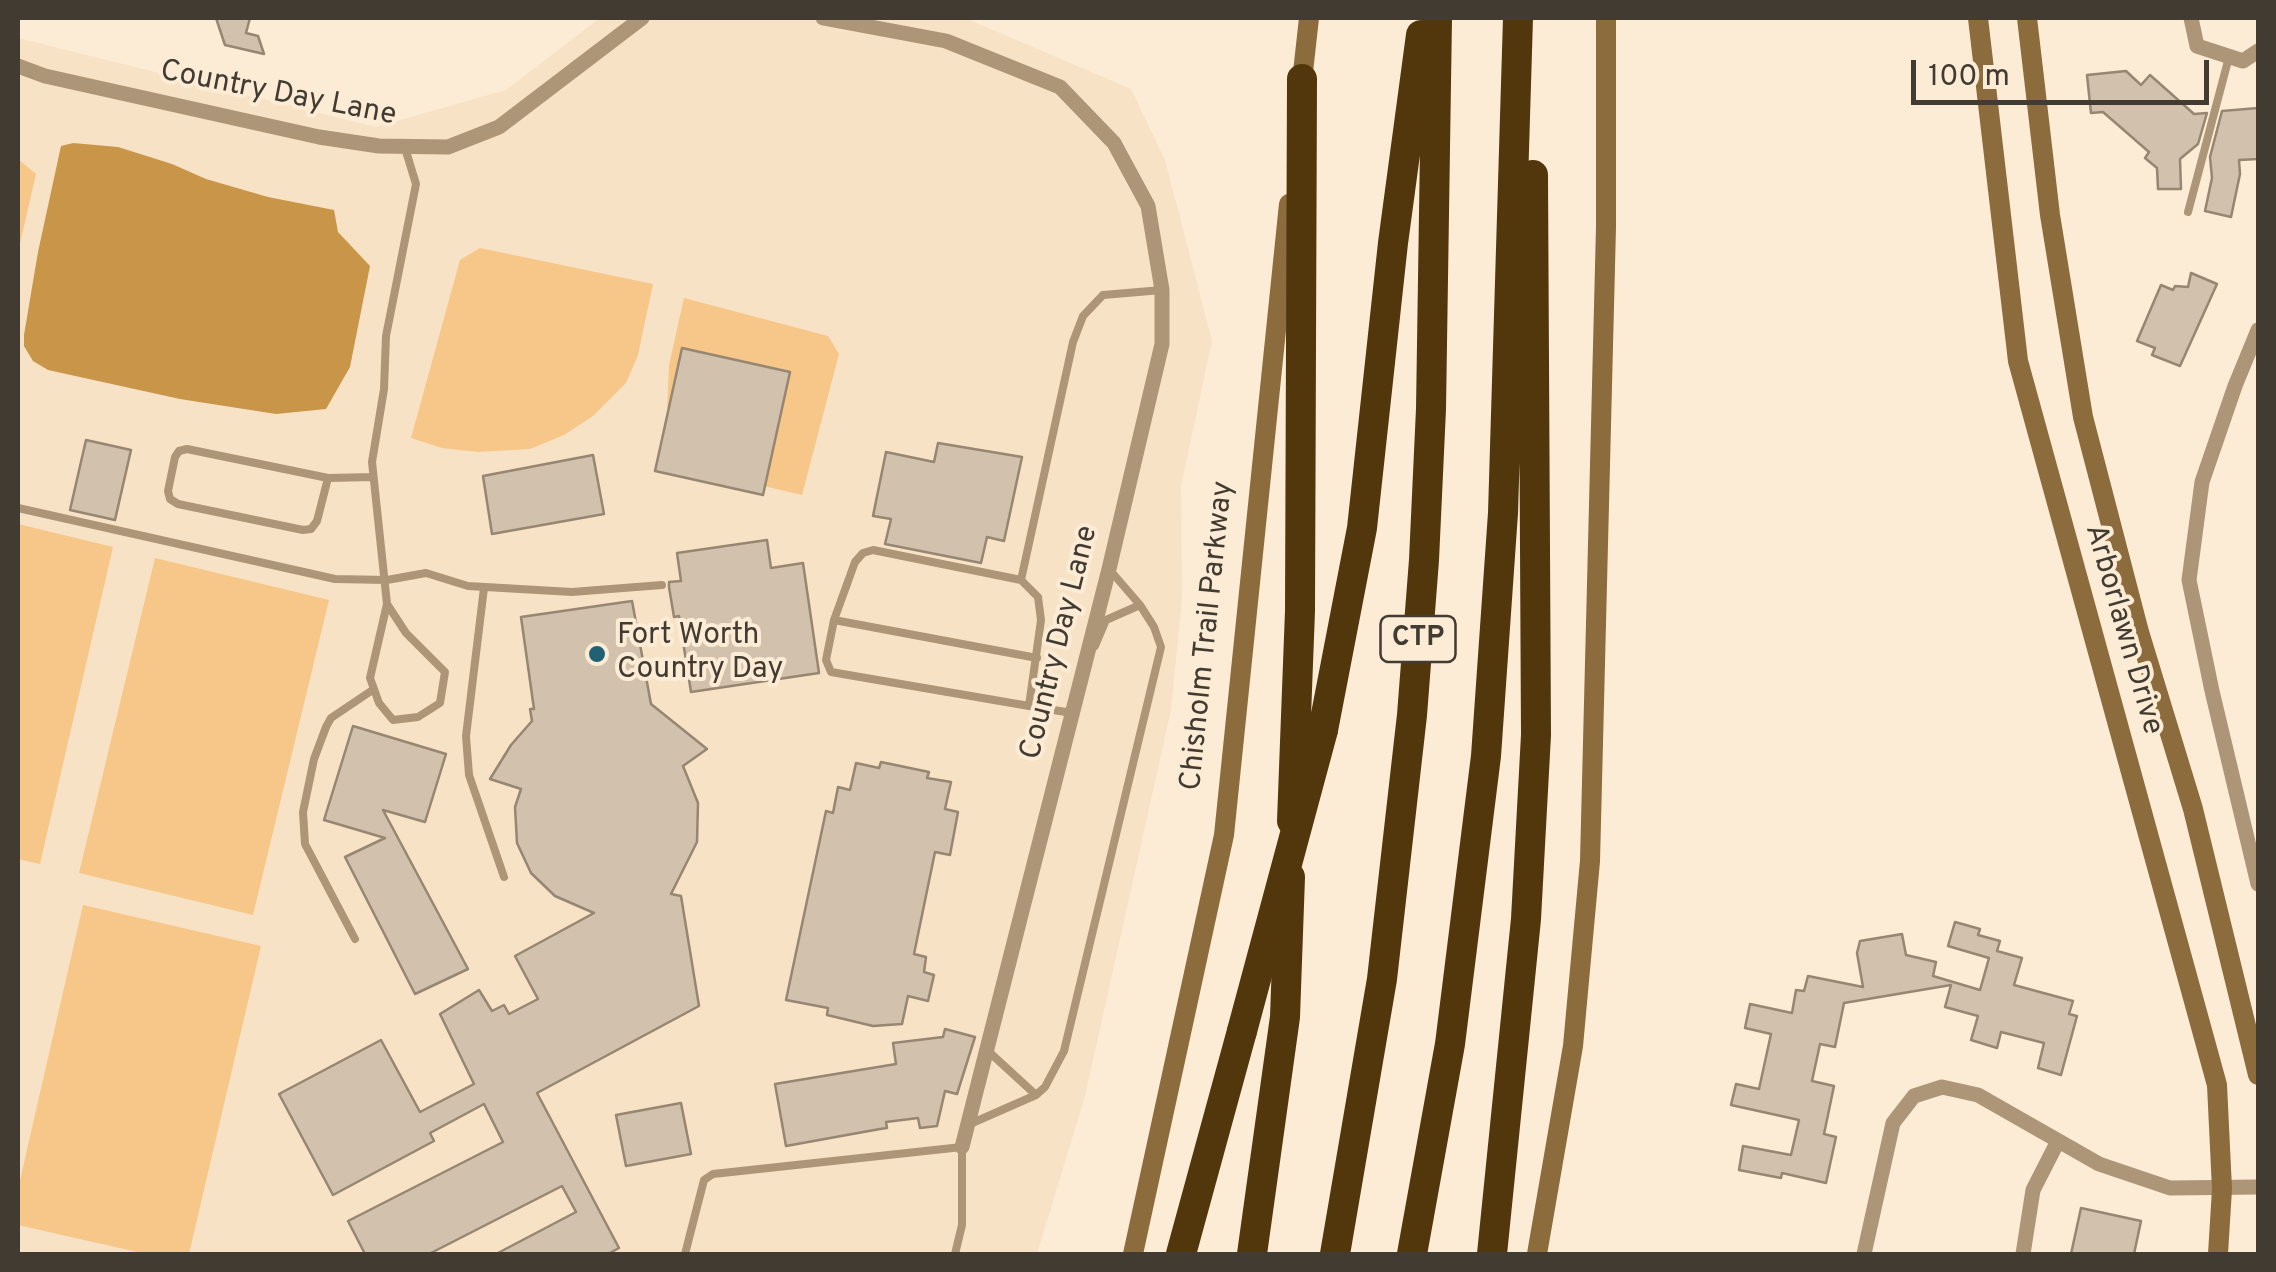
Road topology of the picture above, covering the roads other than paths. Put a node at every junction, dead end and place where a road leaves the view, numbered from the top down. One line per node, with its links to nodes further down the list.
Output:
1 (642, 18): 17 (street, Country Day Lane)
2 (823, 18): 19 (street, Country Day Lane)
3 (1308, 18): 16 (main road, Chisholm Trail Parkway)
4 (1423, 18): 51 (highway, bridge)
5 (1438, 18): 53 (highway, CTP)
6 (1520, 18): 54 (highway, CTP); 55 (highway)
7 (1606, 18): 56 (main road)
8 (1978, 18): 47 (main road, Arborlawn Drive)
9 (2027, 18): 41 (main road, Arborlawn Drive)
10 (2191, 18): 12 (street)
11 (2258, 51): 12 (street)
12 (2229, 57): 18 (lane)
13 (18, 66): 15 (street)
14 (18, 75): 15 (street)
15 (45, 76): 17 (street, Country Day Lane)
16 (1302, 79): 50 (main road, Chisholm Trail Parkway); 52 (highway)
17 (405, 148): 21 (lane)
18 (2188, 212)
19 (1162, 290): 24 (street, Country Day Lane); 26 (lane)
20 (2258, 330): 38 (street)
21 (373, 477): 22 (lane); 25 (lane)
22 (328, 478): 22 (lane)
23 (18, 508): 25 (lane)
24 (1109, 569): 30 (lane); 33 (street, Country Day Lane)
25 (387, 580): 28 (lane); 29 (lane)
26 (1021, 580): 31 (lane); 32 (lane)
27 (662, 585): 28 (lane)
28 (484, 588): 37 (lane)
29 (387, 604): 34 (lane); 34 (lane)
30 (1140, 605): 33 (lane); 42 (lane)
31 (834, 620): 32 (lane); 35 (lane)
32 (1037, 658): 35 (lane)
33 (1086, 660): 36 (street, Country Day Lane)
34 (374, 689): 39 (lane)
35 (1029, 706): 36 (lane)
36 (1072, 713): 40 (street, Country Day Lane)
37 (504, 877)
38 (2258, 884)
39 (356, 939)
40 (986, 1049): 42 (lane); 43 (street, Country Day Lane)
41 (2258, 1075)
42 (1036, 1095): 43 (lane)
43 (966, 1126): 45 (street, Country Day Lane)
44 (2058, 1141): 47 (street); 57 (street); 58 (street)
45 (962, 1147): 48 (lane); 49 (lane)
46 (2258, 1187): 47 (street)
47 (2222, 1189): 59 (main road, Arborlawn Drive)
48 (685, 1254)
49 (955, 1254)
50 (1133, 1254)
51 (1180, 1254)
52 (1252, 1254)
53 (1335, 1254)
54 (1412, 1254)
55 (1492, 1254)
56 (1537, 1254)
57 (1864, 1254)
58 (2023, 1254)
59 (2218, 1254)

